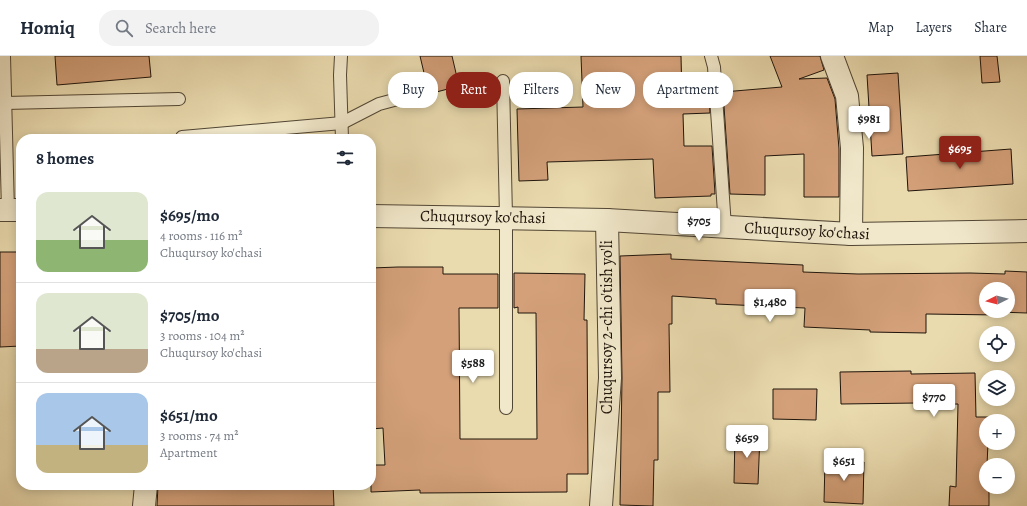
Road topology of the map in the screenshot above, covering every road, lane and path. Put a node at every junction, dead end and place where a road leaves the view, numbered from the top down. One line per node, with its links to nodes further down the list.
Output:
1 (4, 56): 8 (lane)
2 (341, 56): 9 (lane)
3 (711, 56): 16 (lane)
4 (832, 56): 18 (street)
5 (503, 81): 14 (lane)
6 (179, 99): 8 (lane)
7 (388, 102): 9 (lane)
8 (5, 103): 12 (lane)
9 (342, 123): 10 (lane); 11 (lane)
10 (216, 134)
11 (342, 134)
12 (10, 210)
13 (376, 216): 14 (street, Chuqursoy ko'chasi)
14 (506, 217): 15 (street, Chuqursoy ko'chasi); 19 (lane)
15 (607, 220): 16 (street, Chuqursoy ko'chasi); 22 (street, Chuqursoy 2-chi o'tish yo'li)
16 (725, 227): 18 (street, Chuqursoy ko'chasi)
17 (1027, 231): 18 (street, Chuqursoy ko'chasi)
18 (851, 234)
19 (506, 408)
20 (146, 490): 21 (street)
21 (144, 506)
22 (601, 506)

